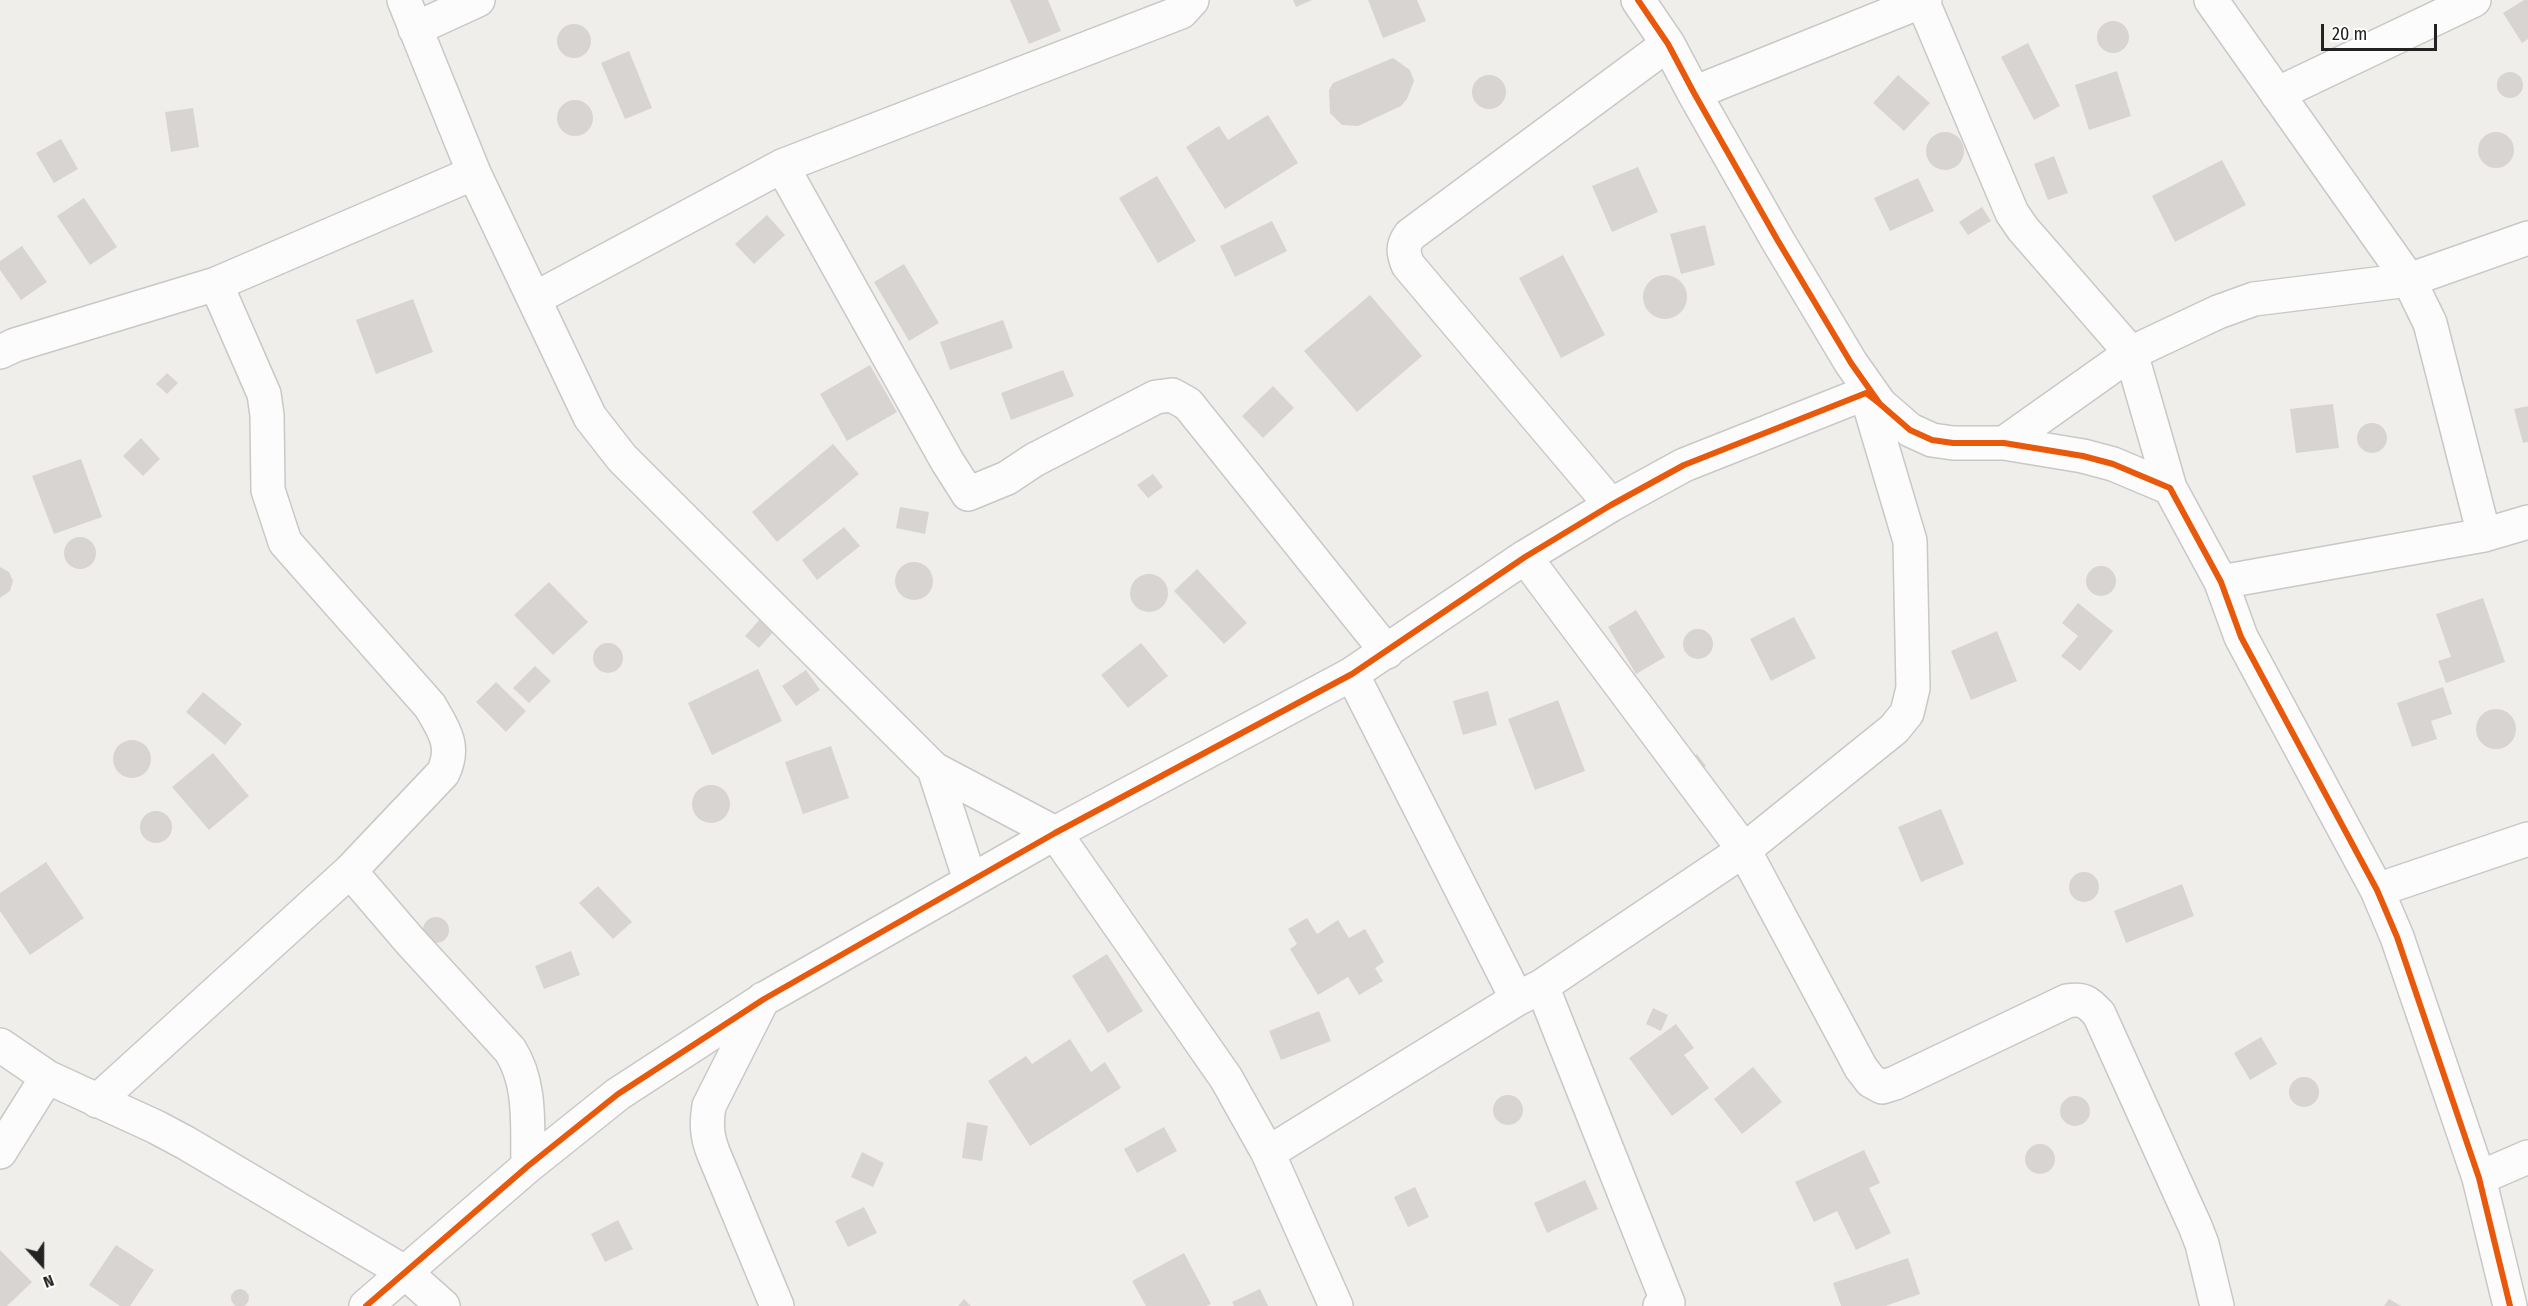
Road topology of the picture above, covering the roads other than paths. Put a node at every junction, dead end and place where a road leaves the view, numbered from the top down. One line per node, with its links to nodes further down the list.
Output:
1 (478, 0): 7 (street)
2 (1192, 0): 11 (street)
3 (1638, 0): 8 (street)
4 (2211, 0): 10 (street)
5 (2474, 0): 10 (street)
6 (1923, 1): 9 (street); 18 (street)
7 (410, 14): 12 (street)
8 (1668, 44): 9 (street); 22 (street)
9 (1694, 93): 19 (street)
10 (2277, 94): 14 (street)
11 (782, 165): 16 (street); 27 (street)
12 (474, 173): 15 (street); 16 (street)
13 (2528, 238): 14 (street)
14 (2409, 280): 18 (street); 24 (street)
15 (216, 284): 17 (street); 33 (street)
16 (534, 299): 29 (street)
17 (0, 352)
18 (2131, 353): 20 (street); 21 (street)
19 (1873, 399): 20 (street); 22 (street); 32 (street)
20 (2004, 443): 21 (street)
21 (2170, 488): 26 (street)
22 (1611, 505): 25 (street)
23 (2528, 522): 24 (street)
24 (2484, 536): 26 (street)
25 (1525, 557): 27 (street); 32 (street)
26 (2221, 582): 35 (street)
27 (1388, 652): 28 (street)
28 (1352, 674): 30 (street); 36 (street)
29 (934, 769): 30 (street); 34 (street)
30 (1055, 833): 34 (street); 42 (street)
31 (2528, 839): 35 (street)
32 (1744, 850): 36 (street); 52 (street)
33 (350, 871): 40 (street); 44 (street)
34 (970, 880): 37 (street)
35 (2377, 890): 45 (street)
36 (1530, 992): 42 (street); 51 (street)
37 (764, 999): 44 (street); 49 (street)
38 (0, 1045): 39 (street)
39 (47, 1077): 40 (street); 41 (street)
40 (97, 1101): 46 (street)
41 (0, 1152)
42 (1268, 1154): 50 (street)
43 (2528, 1157): 45 (street)
44 (528, 1166): 46 (street)
45 (2479, 1178): 53 (street)
46 (406, 1273): 47 (street); 48 (street)
47 (366, 1306)
48 (443, 1306)
49 (777, 1306)
50 (1336, 1306)
51 (1660, 1306)
52 (2217, 1306)
53 (2510, 1306)

